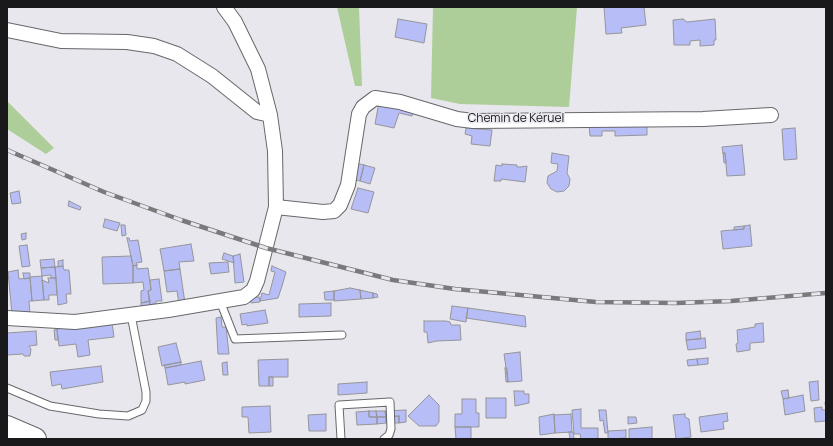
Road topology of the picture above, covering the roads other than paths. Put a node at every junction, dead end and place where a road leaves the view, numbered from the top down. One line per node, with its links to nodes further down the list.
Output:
1 (224, 7): 3 (street)
2 (7, 30): 3 (street)
3 (270, 115): 5 (street)
4 (771, 115): 5 (street, Chemin de Kéruel)
5 (276, 207): 6 (street)
6 (220, 301): 7 (street); 9 (lane)
7 (131, 315): 8 (street); 10 (lane)
8 (7, 318)
9 (342, 335)
10 (7, 388)
11 (7, 427): 14 (main road)
12 (7, 436): 13 (main road)
13 (23, 439)
14 (35, 439)
15 (341, 439): 16 (lane)
16 (384, 439)

